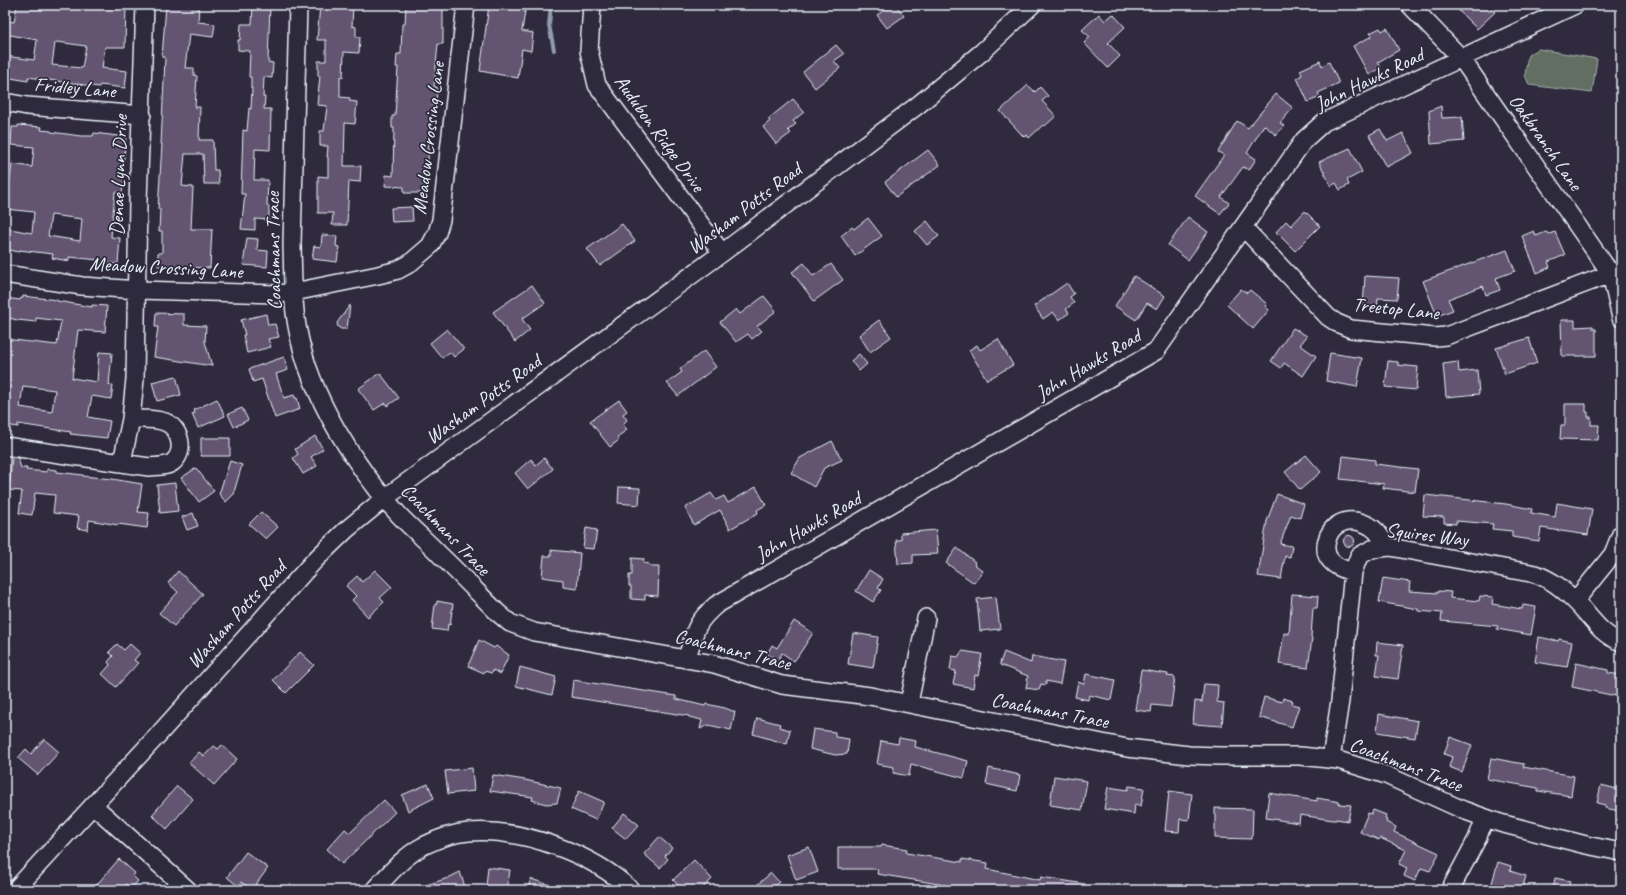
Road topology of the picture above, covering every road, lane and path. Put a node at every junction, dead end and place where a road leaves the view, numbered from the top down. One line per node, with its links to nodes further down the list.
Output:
1 (146, 5): 10 (street, Denae Lynn Drive)
2 (298, 5): 16 (street, Coachmans Trace)
3 (466, 5): 16 (street, Meadow Crossing Lane)
4 (592, 5): 12 (street, Audubon Ridge Drive)
5 (1032, 5): 12 (street, Washam Potts Road)
6 (1410, 5): 8 (street, Oakbranch Lane)
7 (1575, 5): 8 (street, John Hawks Road)
8 (1461, 58): 11 (street, John Hawks Road); 13 (street, Oakbranch Lane)
9 (5, 102): 10 (street, Fridley Lane)
10 (142, 115): 15 (street, Denae Lynn Drive)
11 (1243, 227): 13 (street, Treetop Lane); 28 (street, John Hawks Road)
12 (722, 253): 21 (street, Washam Potts Road)
13 (1616, 272): 17 (street, Oakbranch Lane)
14 (5, 274): 15 (street, Meadow Crossing Lane)
15 (138, 290): 16 (street, Meadow Crossing Lane); 18 (street, Denae Lynn Drive)
16 (294, 292): 21 (street, Coachmans Trace)
17 (1621, 318)
18 (131, 419): 20 (street, Denae Lynn Drive); 20 (street)
19 (5, 446): 20 (street)
20 (122, 462)
21 (385, 498): 28 (street, Coachmans Trace); 31 (street, Washam Potts Road)
22 (1621, 534): 25 (street)
23 (1385, 547): 24 (street, Squires Way); 24 (street); 25 (street, Squires Way)
24 (1353, 572): 30 (street, Squires Way)
25 (1575, 601): 27 (street, Squires Way)
26 (926, 618): 29 (street)
27 (1621, 642)
28 (687, 658): 29 (street, Coachmans Trace)
29 (909, 703): 30 (street, Coachmans Trace)
30 (1331, 759): 32 (street, Coachmans Trace)
31 (93, 805): 34 (street, Washam Potts Road); 35 (street)
32 (1485, 818): 33 (street, Coachmans Trace); 38 (street)
33 (1621, 852)
34 (15, 890)
35 (188, 890)
36 (374, 890): 37 (street)
37 (631, 890)
38 (1450, 890)

